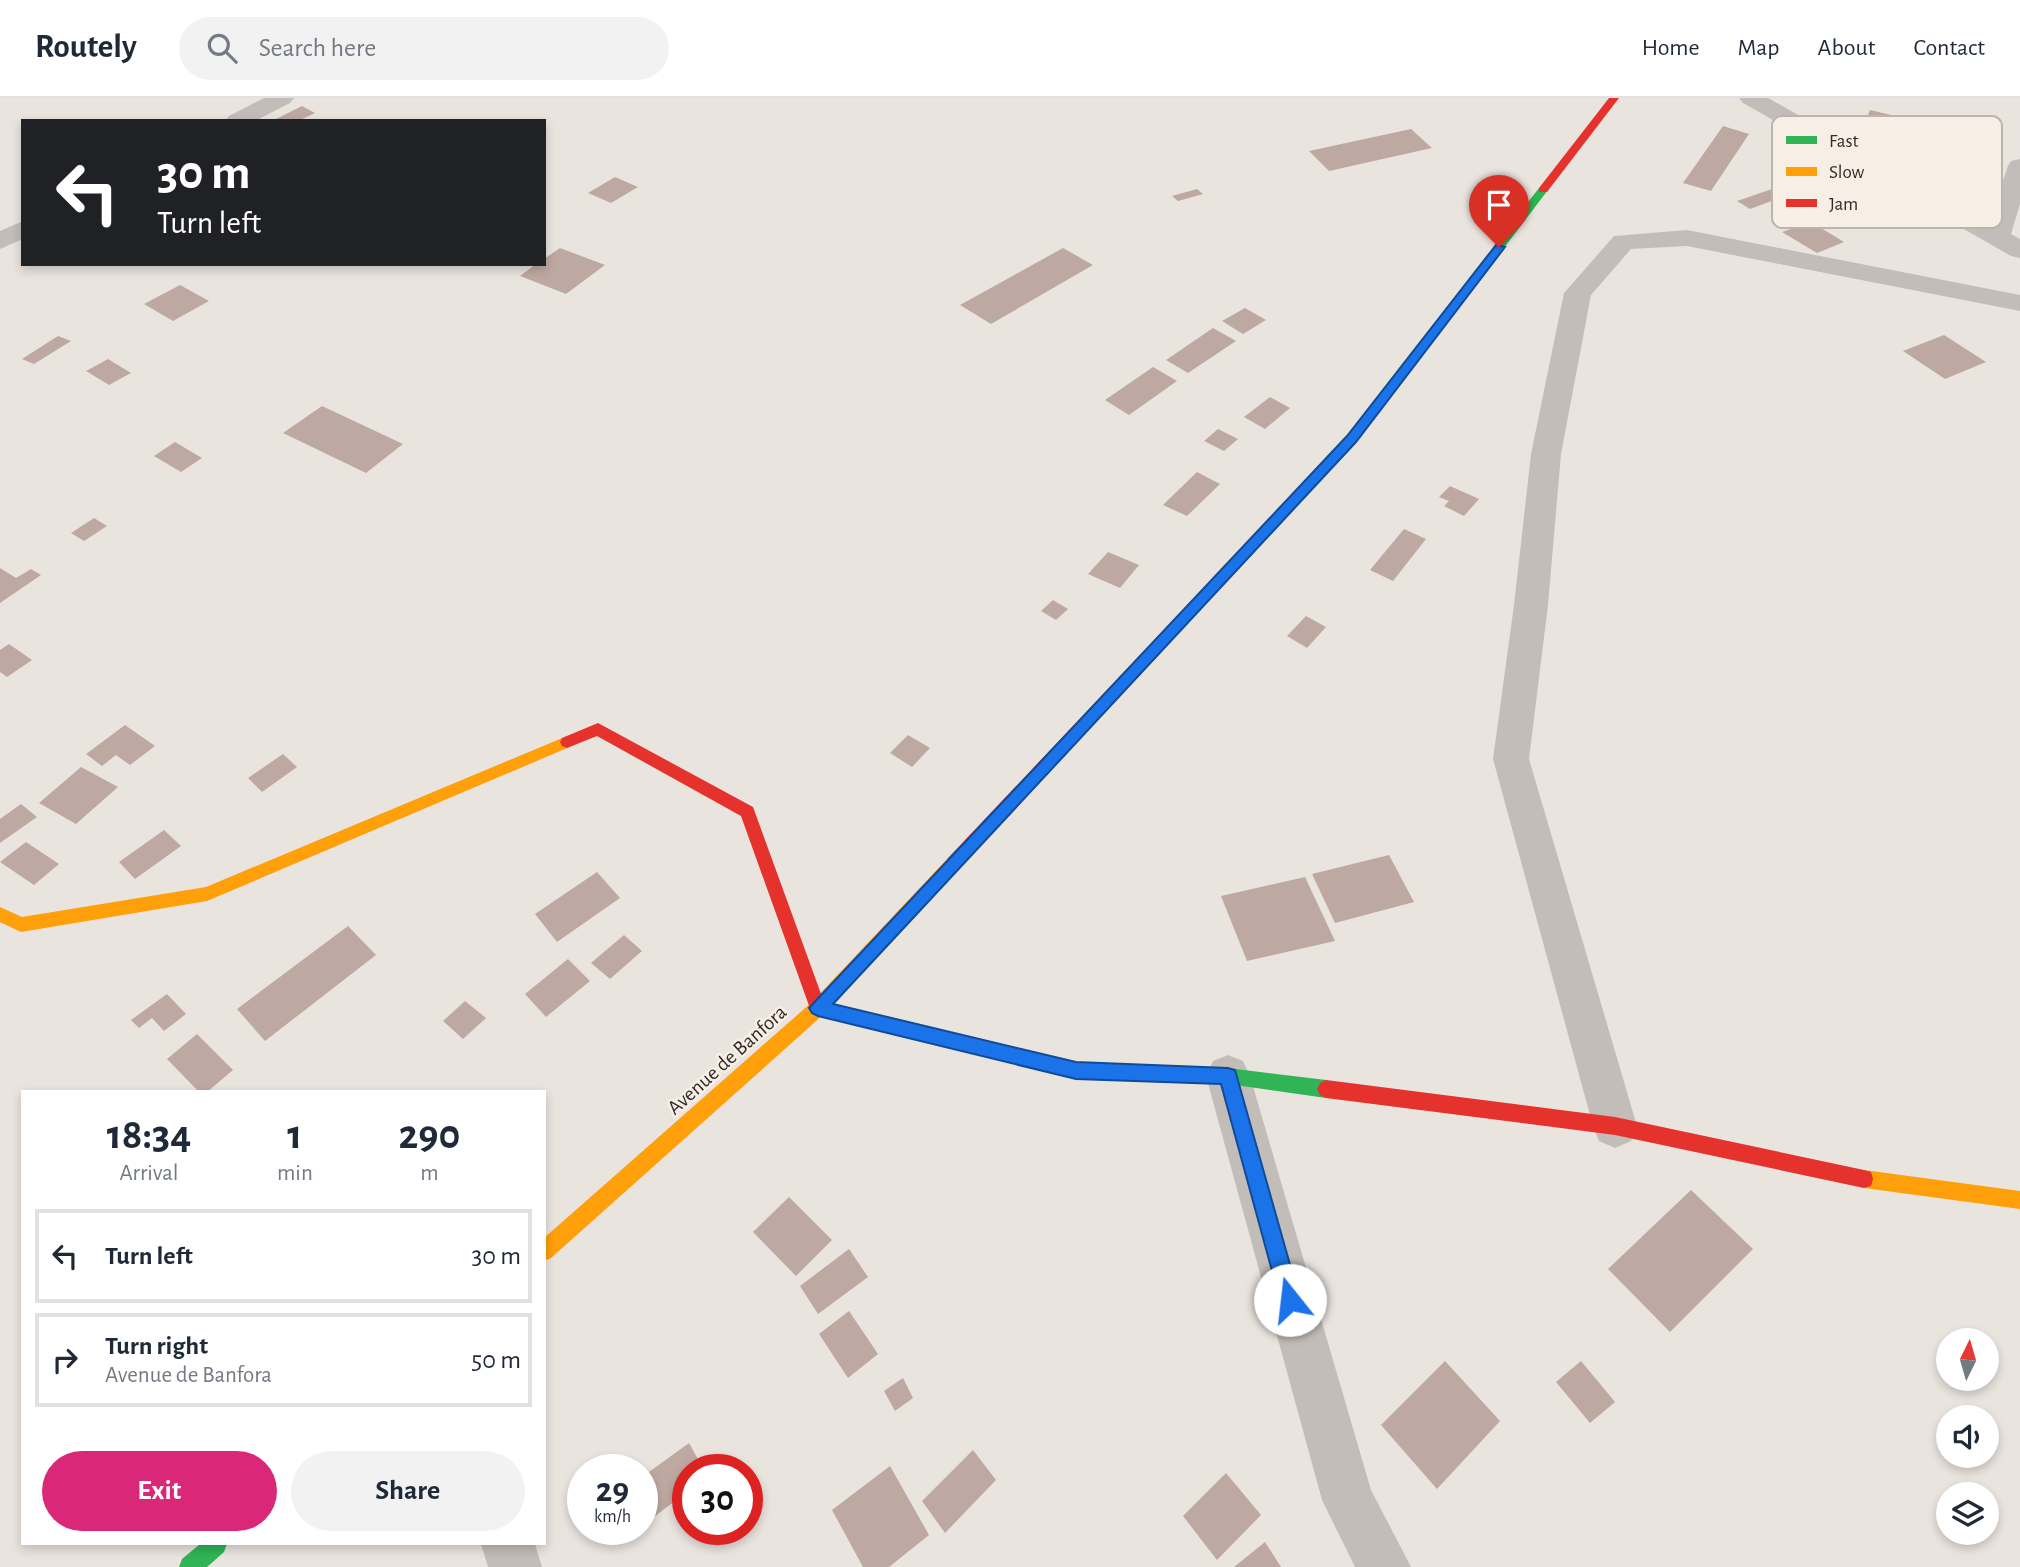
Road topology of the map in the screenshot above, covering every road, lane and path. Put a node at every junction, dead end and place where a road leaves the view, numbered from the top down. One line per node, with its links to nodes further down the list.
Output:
1 (282, 98): 5 (street)
2 (1614, 98): 16 (main road, Avenue de Banfora)
3 (1751, 98): 4 (street)
4 (1782, 116)
5 (241, 119)
6 (2020, 166): 7 (street)
7 (2002, 221)
8 (1982, 228): 11 (street)
9 (2000, 228): 11 (street)
10 (21, 230): 12 (street)
11 (1997, 236): 13 (street)
12 (0, 241)
13 (2020, 250)
14 (2020, 303): 18 (street)
15 (0, 914): 16 (main road)
16 (818, 1008): 17 (main road); 20 (main road, Avenue de Banfora)
17 (1228, 1076): 18 (main road); 25 (street)
18 (1615, 1126): 19 (main road)
19 (2020, 1200)
20 (546, 1249)
21 (215, 1545): 23 (main road)
22 (508, 1545): 24 (street)
23 (190, 1567)
24 (515, 1567)
25 (1384, 1567)

